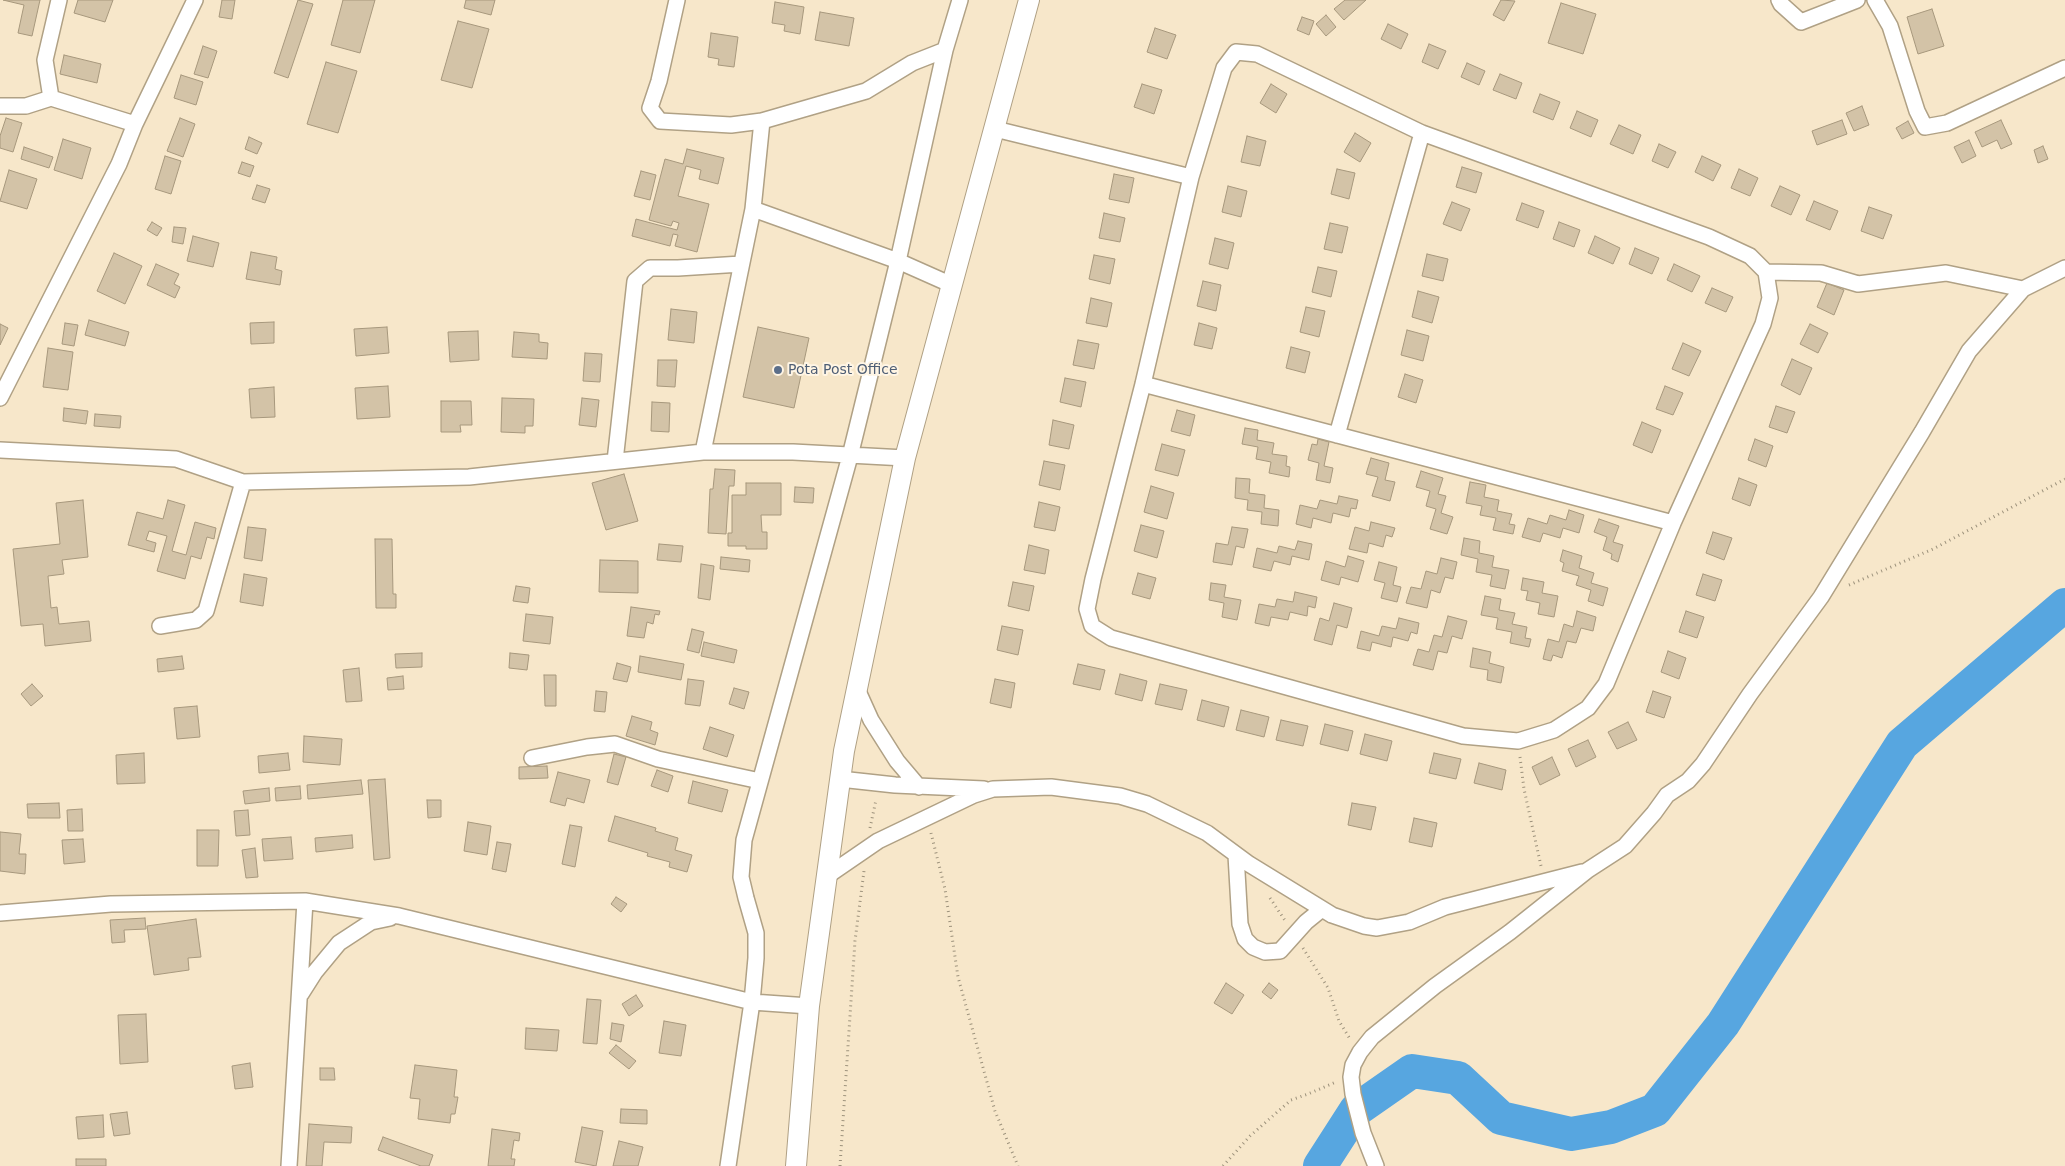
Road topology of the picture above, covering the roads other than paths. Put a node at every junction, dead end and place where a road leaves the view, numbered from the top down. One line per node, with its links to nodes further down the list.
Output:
1 (59, 0): 11 (street)
2 (195, 0): 14 (street)
3 (677, 0): 13 (street)
4 (960, 0): 9 (street)
5 (1029, 0): 15 (street)
6 (1779, 0): 7 (street)
7 (1857, 0)
8 (1875, 0): 10 (street)
9 (946, 50): 13 (street); 19 (street)
10 (2065, 68)
11 (51, 98): 12 (street); 14 (street)
12 (0, 106)
13 (762, 120): 18 (street)
14 (135, 124): 26 (street)
15 (995, 129): 17 (street); 23 (street)
16 (1422, 133): 17 (street); 22 (street); 27 (street)
17 (1191, 177): 25 (street)
18 (752, 209): 19 (street); 20 (street)
19 (898, 261): 23 (street); 30 (street)
20 (741, 264): 29 (street); 32 (street)
21 (2064, 268): 24 (street)
22 (1766, 272): 24 (street); 34 (street)
23 (952, 285): 31 (street)
24 (2023, 289): 43 (street)
25 (1142, 384): 27 (street); 34 (street)
26 (0, 398)
27 (1337, 435): 34 (street)
28 (0, 450): 33 (street)
29 (703, 452): 30 (street); 32 (street)
30 (850, 456): 31 (street); 39 (street)
31 (905, 458): 36 (street)
32 (615, 461): 33 (street)
33 (243, 482): 35 (street)
34 (1673, 523)
35 (160, 626)
36 (857, 689): 38 (street); 40 (street)
37 (532, 758): 39 (street)
38 (840, 779): 40 (street); 44 (street)
39 (760, 781): 50 (street)
40 (919, 787): 41 (street)
41 (993, 789): 42 (street); 44 (street)
42 (1236, 855): 46 (street); 46 (street)
43 (1588, 870): 46 (street); 55 (street)
44 (827, 876): 51 (street)
45 (306, 901): 47 (street); 48 (street); 49 (street)
46 (1322, 909)
47 (0, 913)
48 (399, 916): 49 (street); 50 (street)
49 (300, 996): 52 (street)
50 (752, 1002): 51 (street); 53 (street)
51 (809, 1006): 54 (street)
52 (289, 1166)
53 (728, 1166)
54 (796, 1166)
55 (1376, 1166)

